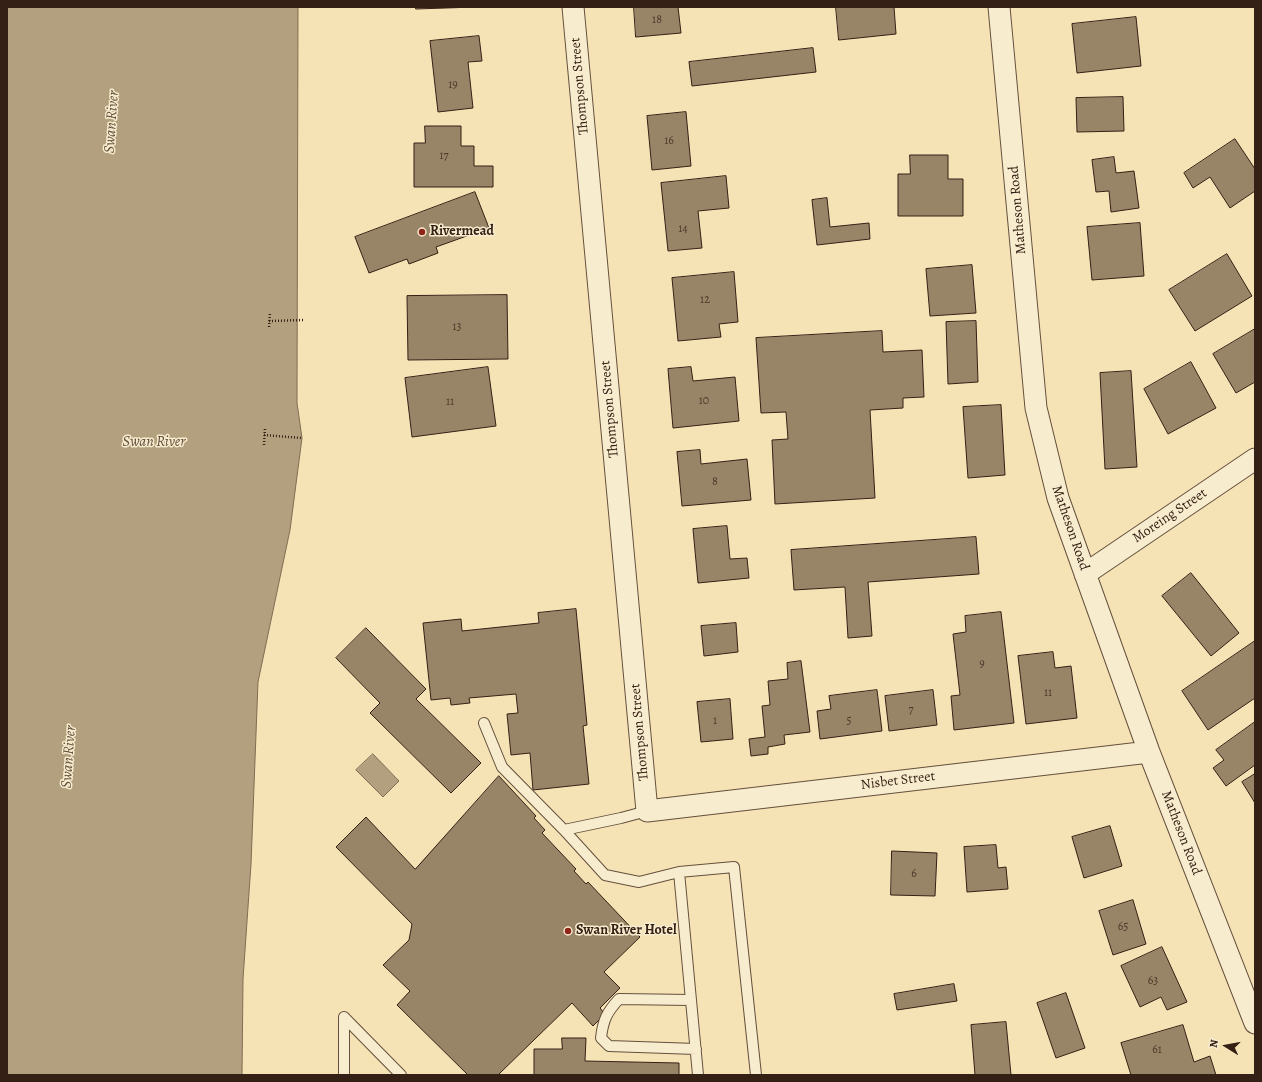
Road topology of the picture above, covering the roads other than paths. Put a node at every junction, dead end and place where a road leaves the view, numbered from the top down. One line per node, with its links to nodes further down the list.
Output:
1 (573, 7): 7 (street, Thompson Street)
2 (999, 7): 4 (street, Matheson Road)
3 (1255, 459): 4 (street, Moreing Street)
4 (1085, 574): 6 (street, Matheson Road)
5 (484, 723): 8 (lane)
6 (1149, 752): 7 (street, Nisbet Street); 11 (street, Matheson Road)
7 (647, 811): 8 (lane)
8 (564, 830): 9 (lane)
9 (679, 872): 10 (lane); 16 (lane)
10 (691, 1000): 12 (lane); 12 (lane)
11 (1255, 1022)
12 (696, 1049): 15 (lane)
13 (344, 1075): 14 (lane)
14 (400, 1075)
15 (698, 1075)
16 (756, 1075)

